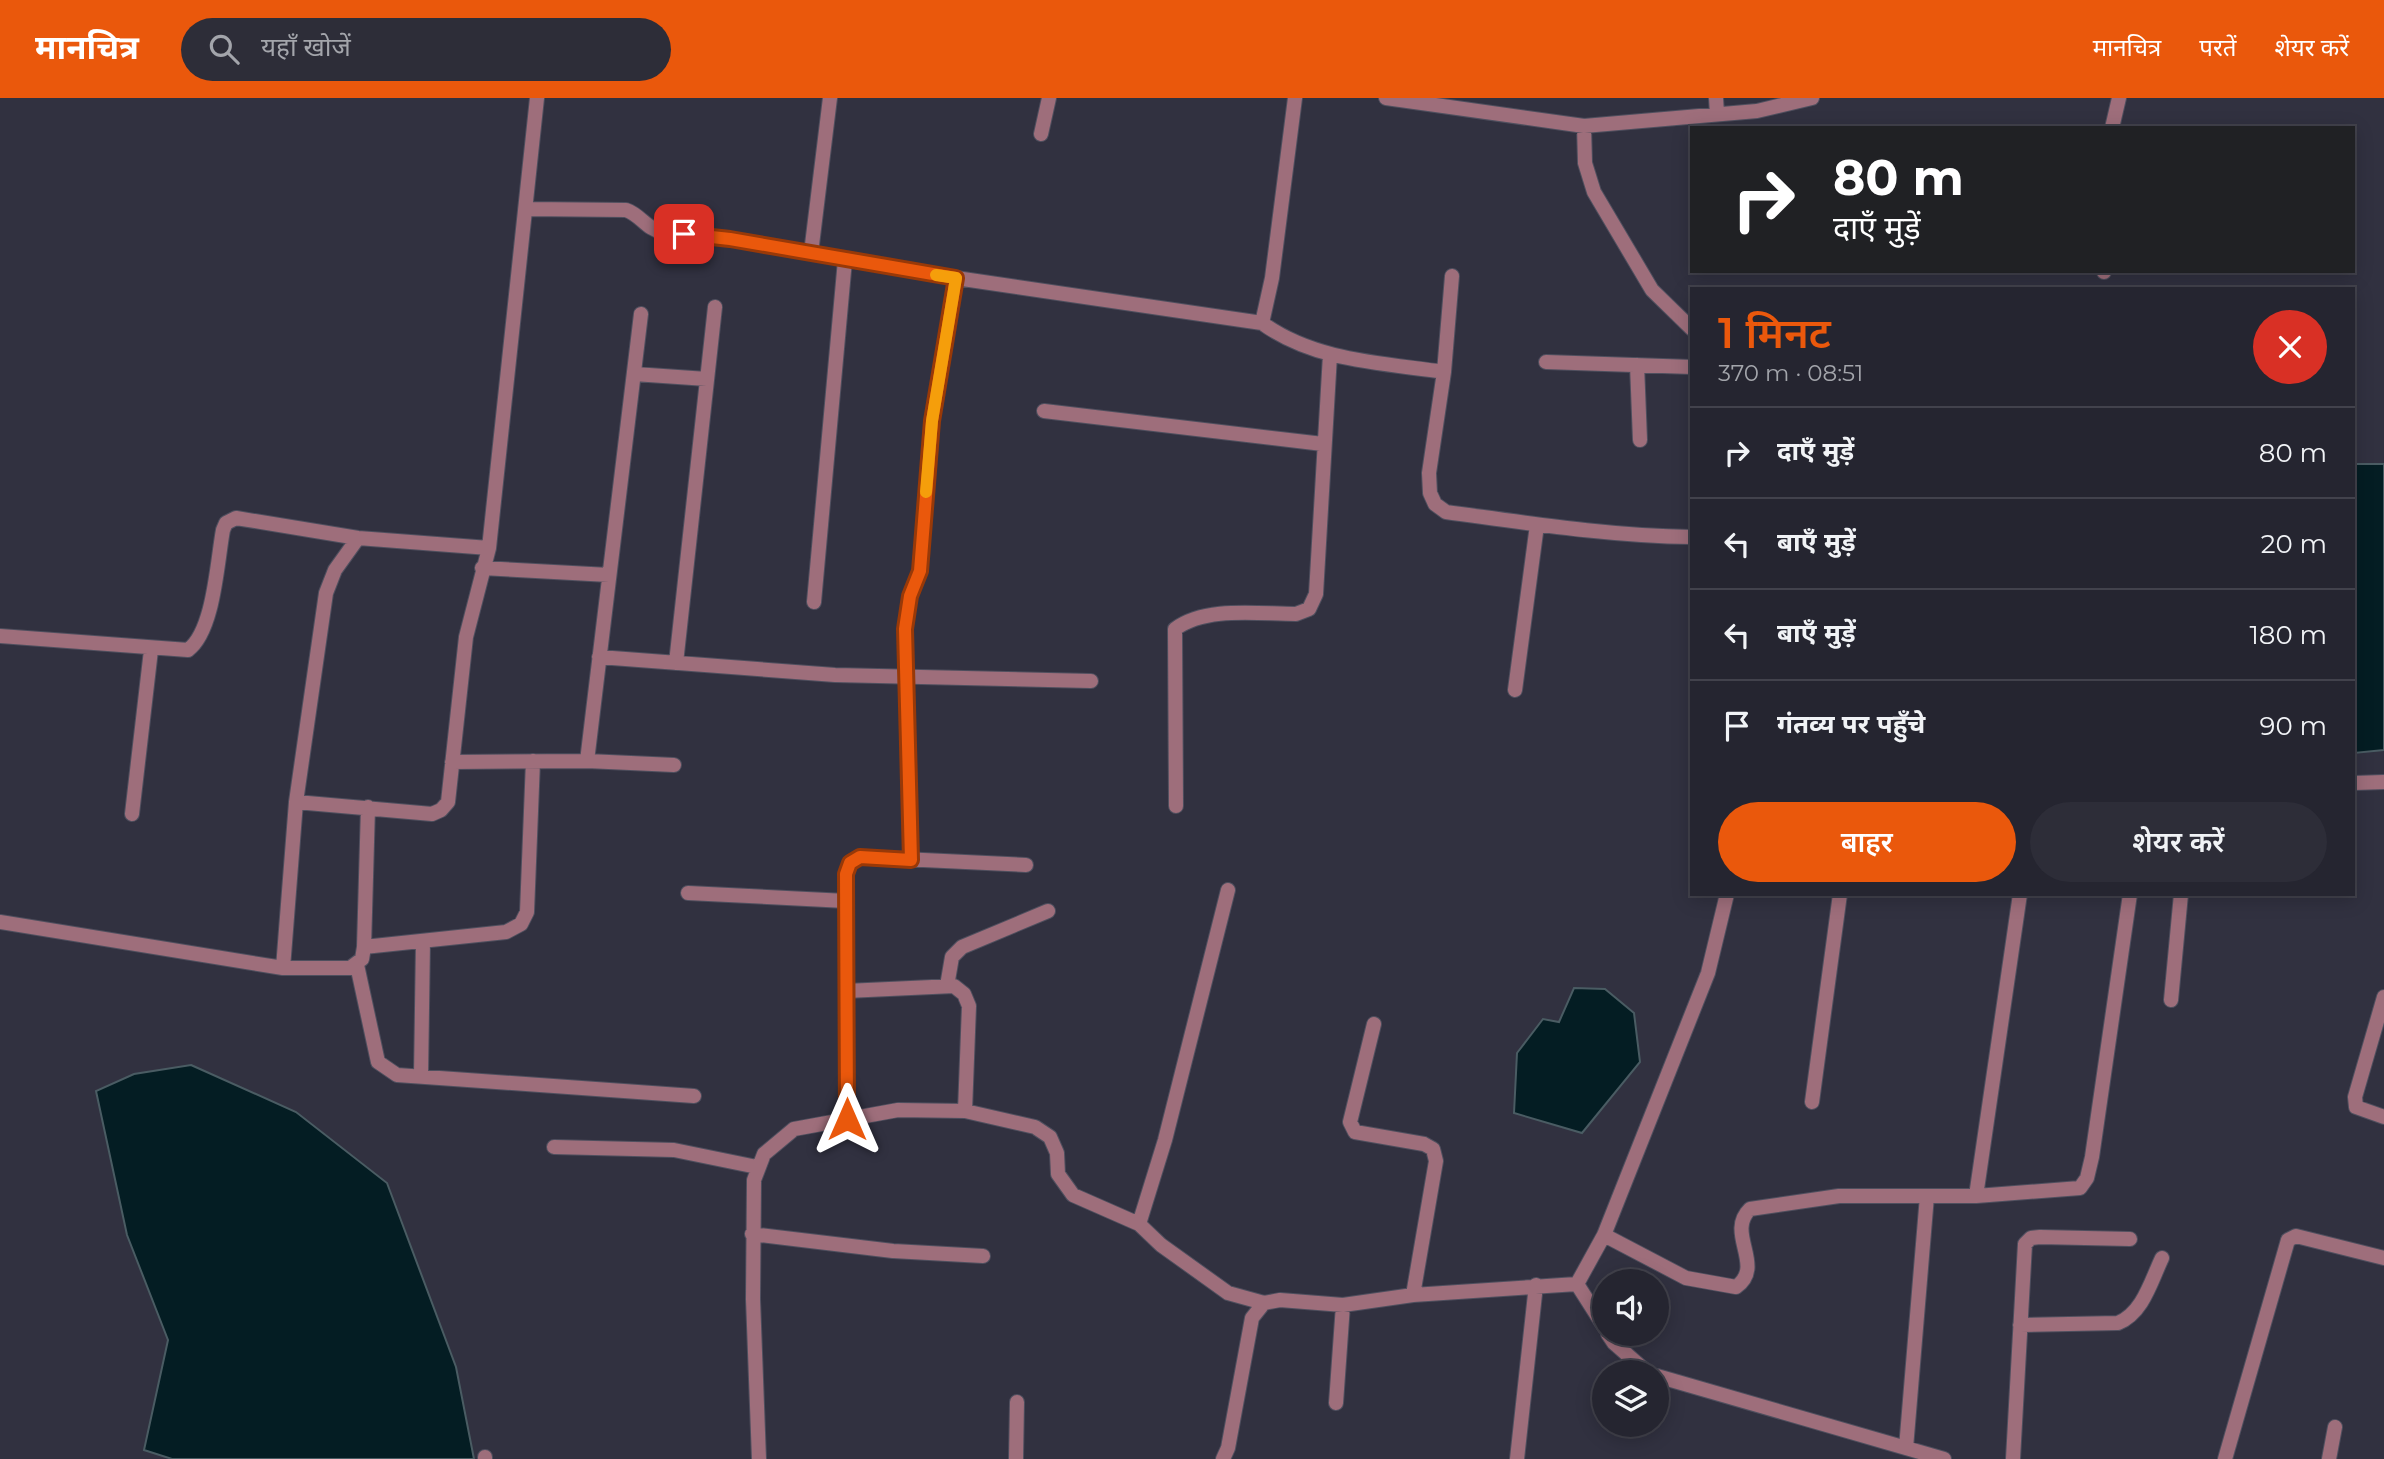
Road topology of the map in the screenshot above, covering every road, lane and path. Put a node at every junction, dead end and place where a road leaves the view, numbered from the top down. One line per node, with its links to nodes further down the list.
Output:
1 (537, 98): 13 (street)
2 (830, 98): 14 (street)
3 (1049, 98): 12 (street)
4 (1295, 98): 20 (street)
5 (1386, 98): 10 (street)
6 (1716, 98): 9 (street)
7 (1812, 98): 9 (street)
8 (2119, 98): 11 (street)
9 (1717, 114): 10 (street)
10 (1584, 126): 21 (street)
11 (2112, 126)
12 (1041, 134)
13 (526, 209): 14 (street); 35 (street)
14 (811, 253): 15 (street)
15 (845, 260): 17 (street); 38 (street)
16 (1452, 276): 26 (street)
17 (956, 278): 20 (street); 43 (street)
18 (715, 307): 28 (street)
19 (641, 314): 27 (street)
20 (1262, 323): 22 (street)
21 (1690, 327)
22 (1330, 355): 26 (street); 31 (street)
23 (1546, 362): 24 (street)
24 (1637, 365): 25 (street); 30 (street)
25 (1690, 368)
26 (1444, 372): 32 (street)
27 (634, 374): 28 (street); 37 (street)
28 (707, 379): 42 (street)
29 (1044, 411): 31 (street)
30 (1640, 440)
31 (1323, 444): 53 (street)
32 (1536, 525): 33 (street); 45 (street)
33 (1690, 537)
34 (358, 538): 35 (street); 40 (street); 52 (street)
35 (489, 548): 36 (street)
36 (482, 568): 37 (street); 48 (street)
37 (609, 575): 41 (street)
38 (814, 602)
39 (0, 636): 40 (street)
40 (151, 650): 55 (street)
41 (599, 657): 42 (street); 47 (street)
42 (676, 663): 43 (street)
43 (908, 679): 44 (street); 56 (street)
44 (1091, 681)
45 (1515, 690)
46 (533, 761): 47 (street); 48 (street); 68 (street)
47 (587, 761): 49 (street)
48 (452, 762): 54 (street)
49 (674, 765)
50 (2384, 782): 51 (street)
51 (2355, 783)
52 (296, 802): 54 (street); 71 (street)
53 (1176, 806)
54 (368, 807): 69 (street)
55 (132, 814)
56 (911, 860): 57 (street); 65 (street)
57 (1026, 865)
58 (1228, 890): 87 (street)
59 (688, 893): 65 (street)
60 (1727, 896): 89 (street)
61 (1840, 896): 79 (street)
62 (2020, 896): 86 (street)
63 (2130, 896): 86 (street)
64 (2180, 896): 75 (street)
65 (846, 901): 73 (street)
66 (1048, 911): 72 (street)
67 (0, 922): 71 (street)
68 (423, 941): 69 (street); 77 (street)
69 (364, 947): 70 (street)
70 (357, 965): 71 (street); 77 (street)
71 (283, 968)
72 (947, 986): 73 (street); 80 (street)
73 (846, 991): 82 (street)
74 (2384, 997): 81 (street)
75 (2171, 1000)
76 (1374, 1024): 96 (street)
77 (421, 1076): 78 (street)
78 (694, 1096)
79 (1812, 1102)
80 (965, 1111): 82 (street); 87 (street)
81 (2384, 1117)
82 (847, 1119): 84 (street)
83 (554, 1147): 84 (street)
84 (757, 1167): 88 (street)
85 (1927, 1196): 86 (street); 89 (street); 107 (street)
86 (1976, 1196)
87 (1139, 1224): 97 (street)
88 (752, 1234): 91 (street); 108 (street)
89 (1604, 1235): 94 (street)
90 (2130, 1239): 100 (street)
91 (983, 1256)
92 (2162, 1258): 100 (street)
93 (2384, 1258): 114 (street)
94 (1577, 1284): 95 (street); 99 (street)
95 (1536, 1285): 96 (street); 111 (street)
96 (1413, 1295): 98 (street)
97 (1264, 1303): 98 (street); 110 (street)
98 (1343, 1305): 105 (street)
99 (1592, 1308)
100 (2020, 1325): 113 (street)
101 (1617, 1346): 102 (street)
102 (1633, 1360)
103 (1669, 1379): 107 (street)
104 (1017, 1402): 109 (street)
105 (1336, 1403)
106 (2335, 1427): 115 (street)
107 (1906, 1448): 112 (street)
108 (759, 1459)
109 (1016, 1459)
110 (1223, 1459)
111 (1517, 1459)
112 (1944, 1459)
113 (2013, 1459)
114 (2225, 1459)
115 (2329, 1459)

